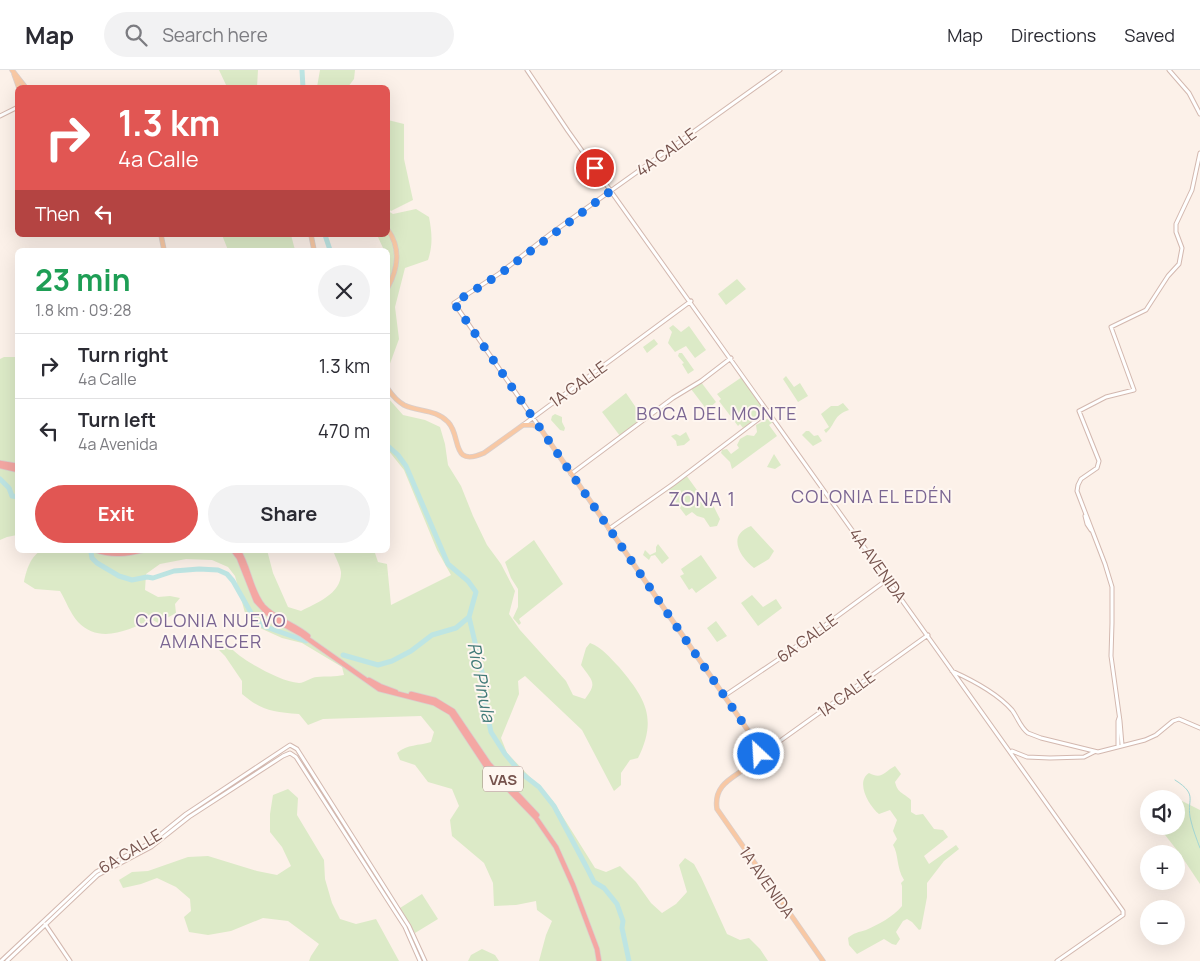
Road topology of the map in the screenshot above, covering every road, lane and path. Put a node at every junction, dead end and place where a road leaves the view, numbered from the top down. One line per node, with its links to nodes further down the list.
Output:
1 (12, 70): 5 (main road); 6 (main road)
2 (527, 70): 11 (street, 4A AVENIDA)
3 (1169, 70): 8 (street)
4 (778, 71): 11 (street, 4A CALLE)
5 (18, 85)
6 (24, 85)
7 (15, 108): 9 (street)
8 (1200, 114)
9 (0, 116)
10 (1200, 153): 33 (street)
11 (612, 190): 14 (street, 4A AVENIDA); 18 (street, 4A CALLE)
12 (390, 233): 13 (main road)
13 (390, 283)
14 (691, 301): 15 (street, 4A AVENIDA); 18 (street, 1A CALLE)
15 (731, 358): 17 (street, 4A AVENIDA); 24 (street)
16 (390, 391): 19 (main road, 1A CALLE)
17 (769, 411): 25 (street); 29 (street, 4A AVENIDA)
18 (533, 417): 19 (street, 1A CALLE); 20 (street)
19 (523, 424): 20 (main road, 1A CALLE)
20 (540, 428): 24 (main road)
21 (0, 464): 22 (highway); 23 (highway)
22 (15, 466)
23 (15, 469)
24 (571, 474): 25 (main road)
25 (609, 529): 32 (main road)
26 (235, 553): 28 (highway, VAS)
27 (239, 553): 28 (highway, VAS)
28 (245, 567): 48 (highway, VAS)
29 (888, 579): 30 (street, 4A AVENIDA); 32 (street, 6A CALLE)
30 (928, 635): 31 (street, 4A AVENIDA); 40 (street, 1A CALLE)
31 (951, 670): 38 (street, 4A AVENIDA); 39 (street)
32 (724, 696): 40 (main road)
33 (1119, 718): 35 (street); 37 (street)
34 (1200, 728): 36 (street)
35 (1122, 740): 36 (street); 37 (street)
36 (1127, 744): 37 (street)
37 (1120, 746): 39 (street)
38 (1008, 748): 39 (street); 50 (street, 4A AVENIDA)
39 (1094, 752)
40 (760, 755): 41 (main road, 1A CALLE)
41 (716, 800): 49 (main road, 1A AVENIDA)
42 (44, 923): 43 (street, 6A CALLE); 44 (street, 6A CALLE); 45 (street); 46 (street, 6A CALLE); 47 (street, 6A CALLE)
43 (1, 961)
44 (7, 961)
45 (70, 961)
46 (420, 961)
47 (425, 961)
48 (601, 961)
49 (823, 961)
50 (1058, 961)

